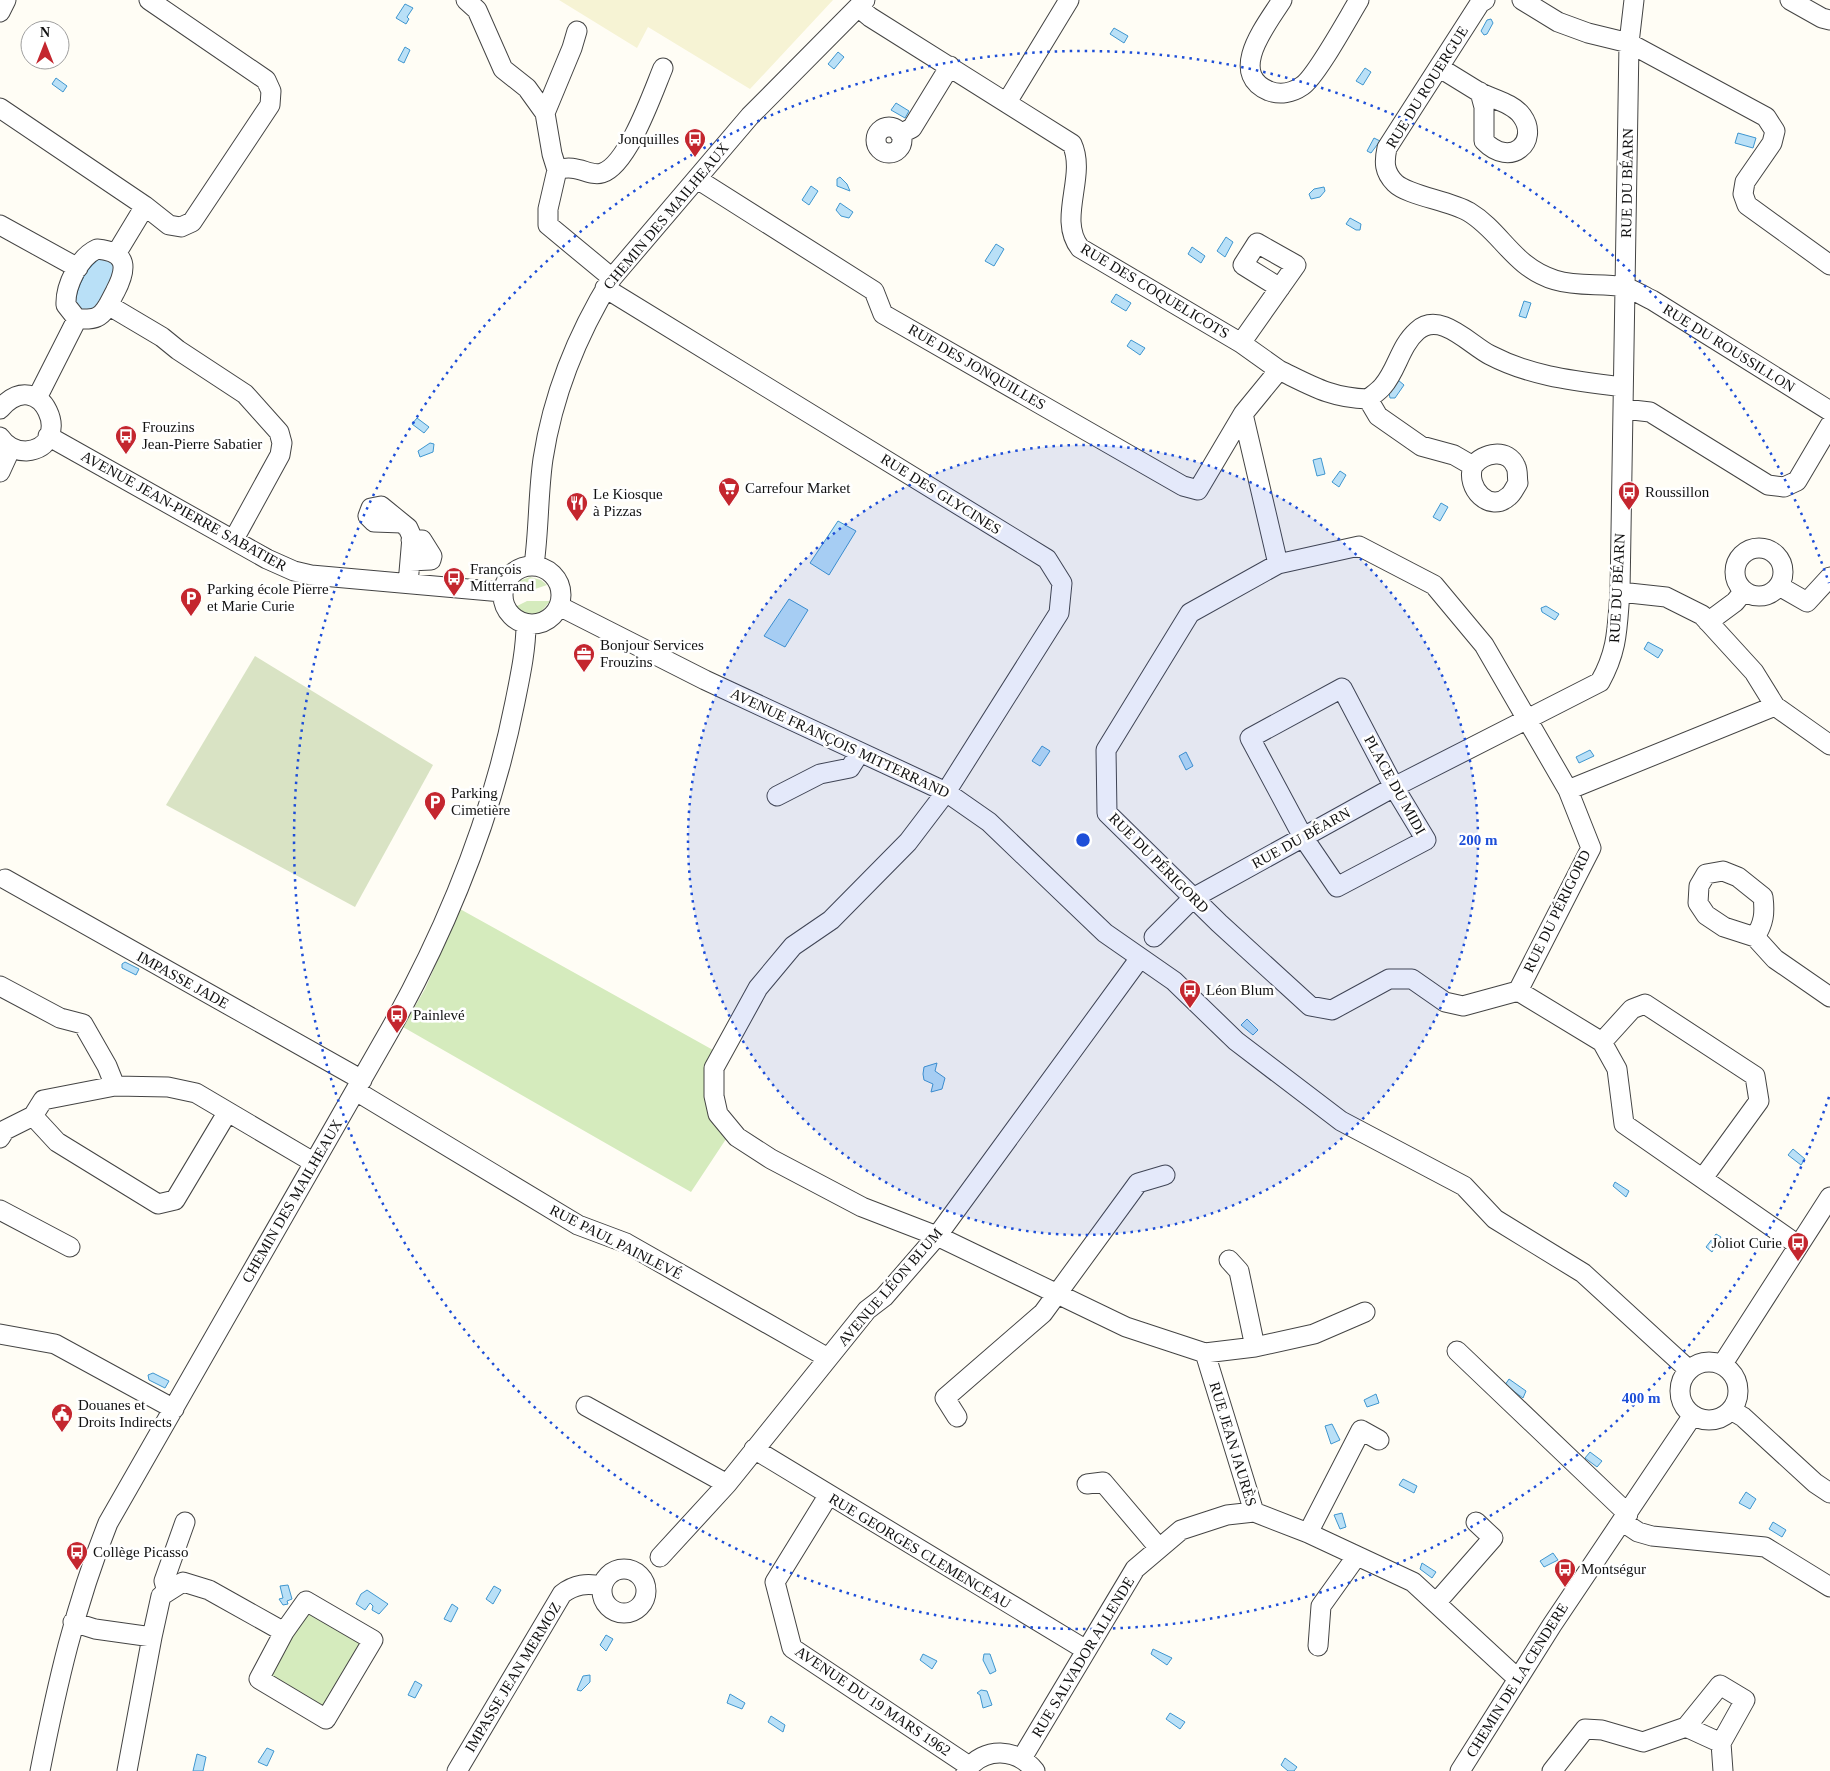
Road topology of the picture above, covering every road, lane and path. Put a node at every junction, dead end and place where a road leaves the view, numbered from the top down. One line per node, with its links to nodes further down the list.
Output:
1 (6, 0): 12 (street)
2 (149, 0): 26 (street)
3 (466, 0): 22 (street)
4 (1069, 0): 20 (street)
5 (1282, 0): 6 (street)
6 (1359, 0)
7 (1485, 0): 18 (street, RUE DU ROUERGUE)
8 (1522, 0): 15 (street)
9 (1634, 0): 15 (street, RUE DU BÉARN)
10 (1790, 0): 13 (street)
11 (861, 4): 16 (street, RUE DES COQUELICOTS); 25 (street, CHEMIN DES MAILHEAUX)
12 (0, 12)
13 (1830, 20)
14 (576, 31): 22 (street)
15 (1629, 43): 29 (street); 33 (street, RUE DU BÉARN)
16 (950, 66): 20 (street, RUE DES COQUELICOTS); 23 (street)
17 (663, 68): 24 (street)
18 (1440, 68): 19 (street); 33 (street, RUE DU ROUERGUE)
19 (1480, 92)
20 (1007, 102): 36 (street, RUE DES COQUELICOTS)
21 (0, 108): 26 (street)
22 (545, 113): 24 (street)
23 (900, 134)
24 (557, 170): 31 (street, RUE DES GLYCINES)
25 (697, 179): 31 (street, CHEMIN DES MAILHEAUX); 44 (street, RUE DES JONQUILLES)
26 (145, 206): 28 (street)
27 (0, 225): 30 (street)
28 (116, 254): 30 (street); 34 (street)
29 (1830, 265)
30 (78, 268): 35 (street)
31 (608, 283): 53 (street, CHEMIN DES MAILHEAUX); 69 (street, RUE DES GLYCINES)
32 (1280, 288): 36 (street)
33 (1626, 288): 38 (street, RUE DU BÉARN); 43 (street, RUE DU ROUSSILLON)
34 (108, 305): 35 (street); 51 (street)
35 (77, 319): 39 (street)
36 (1240, 343): 37 (street, RUE DES COQUELICOTS)
37 (1279, 370): 40 (street, RUE DES COQUELICOTS); 44 (street)
38 (1623, 387): 40 (street); 42 (street, RUE DU BÉARN)
39 (37, 398): 41 (street); 46 (street)
40 (1368, 399): 48 (street)
41 (0, 409)
42 (1624, 409): 45 (street); 59 (street, RUE DU BÉARN)
43 (1830, 411)
44 (1243, 414): 52 (street)
45 (1830, 425)
46 (48, 436): 47 (street); 51 (street, AVENUE JEAN-PIERRE SABATIER)
47 (5, 442): 49 (street)
48 (1473, 466)
49 (0, 472)
50 (402, 523): 55 (street)
51 (234, 539): 55 (street, AVENUE JEAN-PIERRE SABATIER)
52 (1278, 564): 64 (street, RUE DU PÉRIGORD); 73 (street, RUE DU PÉRIGORD)
53 (534, 565): 58 (street); 60 (street)
54 (1830, 577): 56 (street)
55 (408, 584): 58 (street, AVENUE JEAN-PIERRE SABATIER)
56 (1779, 586): 57 (street); 57 (street)
57 (1744, 591): 61 (street)
58 (502, 592): 62 (street)
59 (1620, 592): 61 (street); 64 (street, RUE DU BÉARN)
60 (559, 606): 62 (street); 66 (street, AVENUE FRANÇOIS MITTERRAND)
61 (1708, 622): 63 (street)
62 (526, 624): 81 (street, CHEMIN DES MAILHEAUX)
63 (1775, 706): 65 (street); 68 (street)
64 (1527, 721): 67 (street, RUE DU BÉARN); 68 (street, RUE DU PÉRIGORD)
65 (1830, 746)
66 (860, 752): 69 (street, AVENUE FRANÇOIS MITTERRAND); 70 (street)
67 (1394, 787): 71 (street, RUE DU BÉARN); 71 (street, PLACE DU MIDI); 71 (street, PLACE DU MIDI)
68 (1568, 790): 78 (street, RUE DU PÉRIGORD)
69 (946, 792): 76 (street, AVENUE FRANÇOIS MITTERRAND); 91 (street, RUE DES GLYCINES)
70 (777, 796)
71 (1303, 837): 73 (street, RUE DU BÉARN)
72 (5, 879): 81 (street, IMPASSE JADE)
73 (1193, 898): 74 (street, RUE DU BÉARN); 78 (street, RUE DU PÉRIGORD)
74 (1154, 937)
75 (1755, 937): 79 (street)
76 (1140, 958): 91 (street, AVENUE LÉON BLUM); 103 (street, AVENUE FRANÇOIS MITTERRAND)
77 (0, 986): 82 (street)
78 (1518, 991): 80 (street)
79 (1830, 997)
80 (1602, 1042): 88 (street); 88 (street)
81 (359, 1085): 86 (street, CHEMIN DES MAILHEAUX); 101 (street, RUE PAUL PAINLEVÉ)
82 (115, 1086): 83 (street); 84 (street)
83 (227, 1113): 84 (street); 86 (street)
84 (33, 1116): 85 (street)
85 (2, 1131)
86 (313, 1162): 105 (street, CHEMIN DES MAILHEAUX)
87 (1165, 1175): 95 (street)
88 (1703, 1178): 92 (street)
89 (1830, 1197): 92 (street)
90 (0, 1210): 93 (street)
91 (937, 1236): 95 (street); 101 (street, AVENUE LÉON BLUM)
92 (1798, 1245): 102 (street)
93 (70, 1247)
94 (1229, 1260): 98 (street)
95 (1057, 1292): 100 (street); 108 (street)
96 (1366, 1312): 98 (street)
97 (0, 1334): 105 (street)
98 (1255, 1347): 100 (street)
99 (1457, 1351): 116 (street)
100 (1205, 1353): 115 (street, RUE JEAN JAURÈS)
101 (828, 1358): 110 (street, AVENUE LÉON BLUM)
102 (1722, 1365): 103 (street); 106 (street)
103 (1688, 1370): 107 (street)
104 (586, 1406): 111 (street)
105 (174, 1409): 127 (street, CHEMIN DES MAILHEAUX)
106 (1731, 1410): 107 (street); 113 (street)
107 (1693, 1415): 116 (street, CHEMIN DE LA CENDERE)
108 (957, 1417)
109 (1379, 1440): 119 (street)
110 (754, 1450): 111 (street, AVENUE LÉON BLUM); 114 (street, RUE GEORGES CLEMENCEAU)
111 (727, 1484): 121 (street, AVENUE LÉON BLUM)
112 (1087, 1484): 120 (street)
113 (1830, 1493)
114 (828, 1496): 131 (street, RUE GEORGES CLEMENCEAU); 136 (street, AVENUE DU 19 MARS 1962)
115 (1254, 1512): 119 (street, RUE JEAN JAURÈS); 120 (street, RUE SALVADOR ALLENDE)
116 (1626, 1518): 124 (street); 132 (street, CHEMIN DE LA CENDERE)
117 (185, 1522): 125 (street)
118 (1476, 1522): 126 (street)
119 (1308, 1534): 122 (street, RUE JEAN JAURÈS)
120 (1159, 1548): 131 (street, RUE SALVADOR ALLENDE)
121 (660, 1557)
122 (1356, 1557): 126 (street, RUE JEAN JAURÈS); 130 (street)
123 (602, 1586): 139 (street, IMPASSE JEAN MERMOZ)
124 (1830, 1587)
125 (167, 1592): 128 (street); 129 (street)
126 (1436, 1602): 132 (street, RUE JEAN JAURÈS)
127 (73, 1622): 129 (street); 137 (street, CHEMIN DES MAILHEAUX)
128 (284, 1632): 128 (street)
129 (152, 1637): 138 (street)
130 (1318, 1646)
131 (1086, 1650): 135 (street, RUE SALVADOR ALLENDE)
132 (1518, 1680): 140 (street, CHEMIN DE LA CENDERE)
133 (1686, 1727): 134 (street); 134 (street); 141 (street)
134 (1721, 1743): 142 (street)
135 (1029, 1764): 136 (street, AVENUE DU 19 MARS 1962)
136 (968, 1768)
137 (40, 1771)
138 (127, 1771)
139 (457, 1771)
140 (1460, 1771)
141 (1552, 1771)
142 (1723, 1771)

